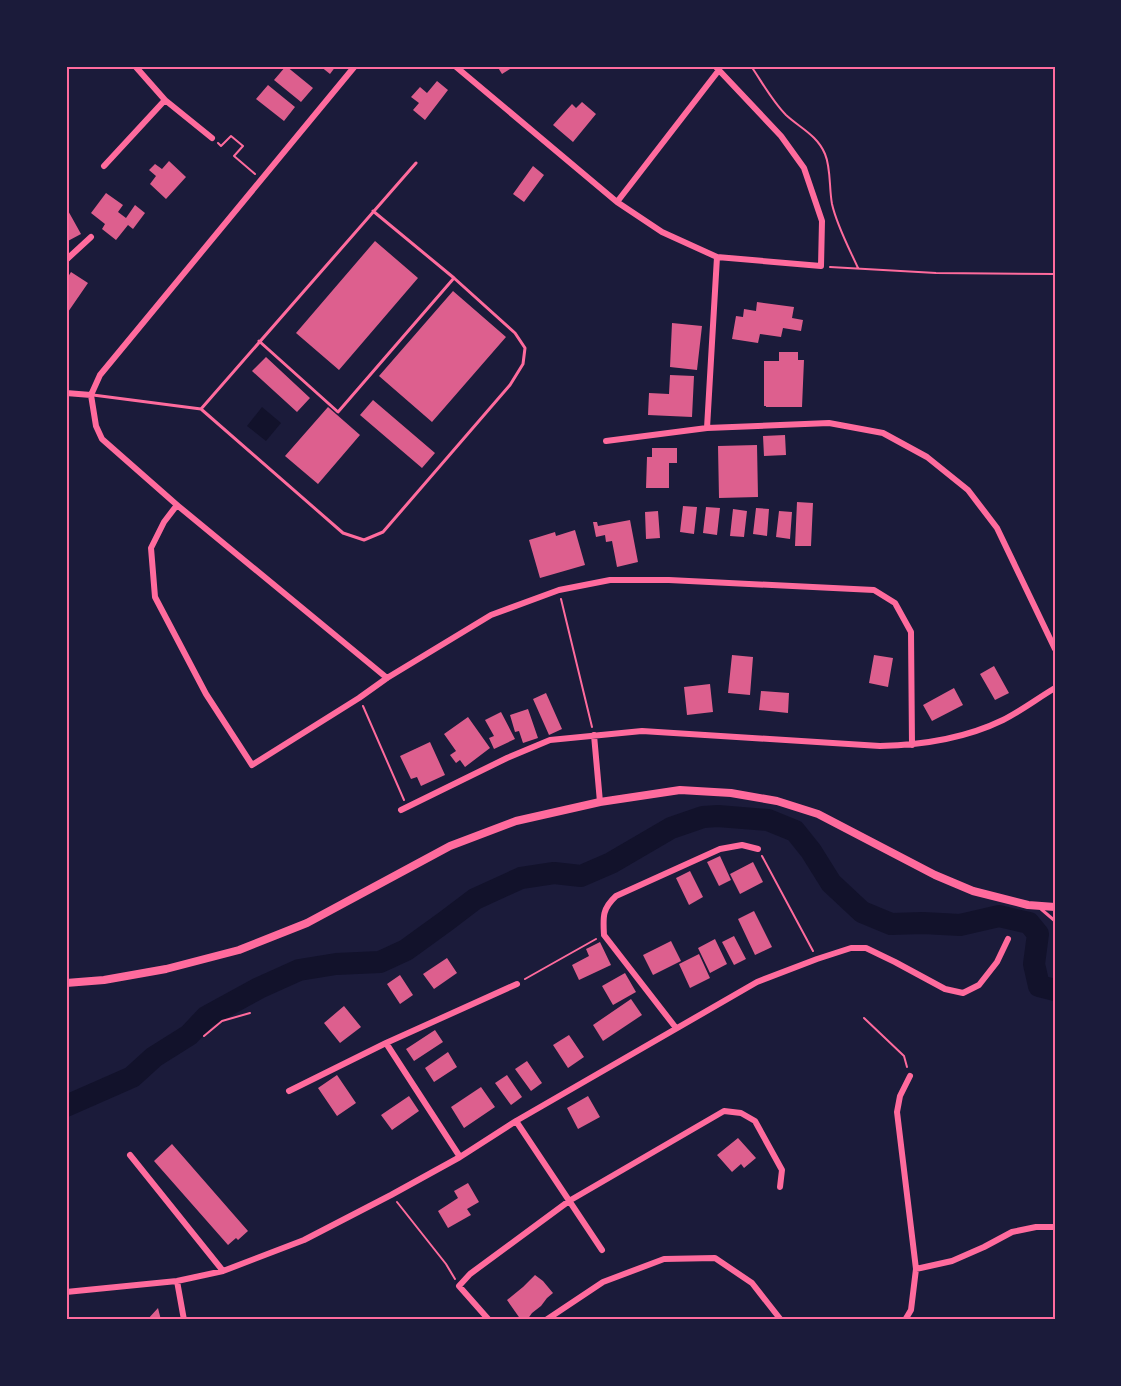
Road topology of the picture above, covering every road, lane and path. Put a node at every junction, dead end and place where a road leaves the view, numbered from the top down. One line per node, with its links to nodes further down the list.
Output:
1 (135, 66): 5 (street)
2 (356, 66): 9 (street)
3 (455, 66): 10 (street)
4 (717, 68): 10 (street); 15 (street)
5 (165, 100): 6 (street); 8 (street)
6 (212, 138): 9 (path)
7 (416, 163): 11 (lane)
8 (104, 166)
9 (261, 180): 20 (street)
10 (617, 202): 13 (street)
11 (373, 211): 17 (lane); 18 (lane)
12 (91, 237): 14 (street)
13 (717, 257): 15 (street); 22 (street)
14 (66, 260)
15 (821, 266): 16 (path)
16 (1055, 274)
17 (454, 278): 18 (lane); 21 (lane)
18 (260, 341): 21 (lane)
19 (66, 393): 20 (street)
20 (91, 395): 21 (lane); 24 (street)
21 (201, 409)
22 (707, 428): 23 (street); 26 (street)
23 (606, 441)
24 (177, 505): 27 (street); 29 (street)
25 (560, 590): 27 (street); 30 (path); 31 (street)
26 (1055, 649)
27 (387, 678): 29 (street)
28 (1055, 688): 31 (street)
29 (359, 698): 33 (path)
30 (594, 735): 31 (street); 32 (street); 33 (street)
31 (912, 745)
32 (600, 802): 35 (street); 41 (street)
33 (404, 808)
34 (758, 849): 38 (street); 40 (path)
35 (1037, 906): 36 (street); 37 (lane)
36 (1055, 907)
37 (1055, 921)
38 (604, 935): 42 (path); 45 (street)
39 (1008, 939): 40 (street)
40 (817, 959): 45 (street)
41 (66, 983)
42 (517, 984): 47 (street)
43 (250, 1013): 46 (path)
44 (864, 1018): 48 (path)
45 (676, 1028): 50 (street)
46 (204, 1036)
47 (386, 1042): 49 (street); 52 (street)
48 (910, 1076): 58 (street)
49 (289, 1092)
50 (516, 1121): 52 (street); 55 (street)
51 (130, 1155): 59 (street)
52 (460, 1157): 54 (street)
53 (780, 1187): 55 (street)
54 (391, 1195): 59 (street); 61 (path)
55 (569, 1201): 57 (street); 61 (street)
56 (1055, 1227): 58 (street)
57 (602, 1250)
58 (916, 1269): 67 (street)
59 (223, 1271): 60 (street)
60 (177, 1281): 62 (street); 63 (street)
61 (459, 1286): 64 (street)
62 (66, 1292)
63 (184, 1320)
64 (489, 1320)
65 (546, 1320): 66 (street)
66 (781, 1320)
67 (905, 1320)

